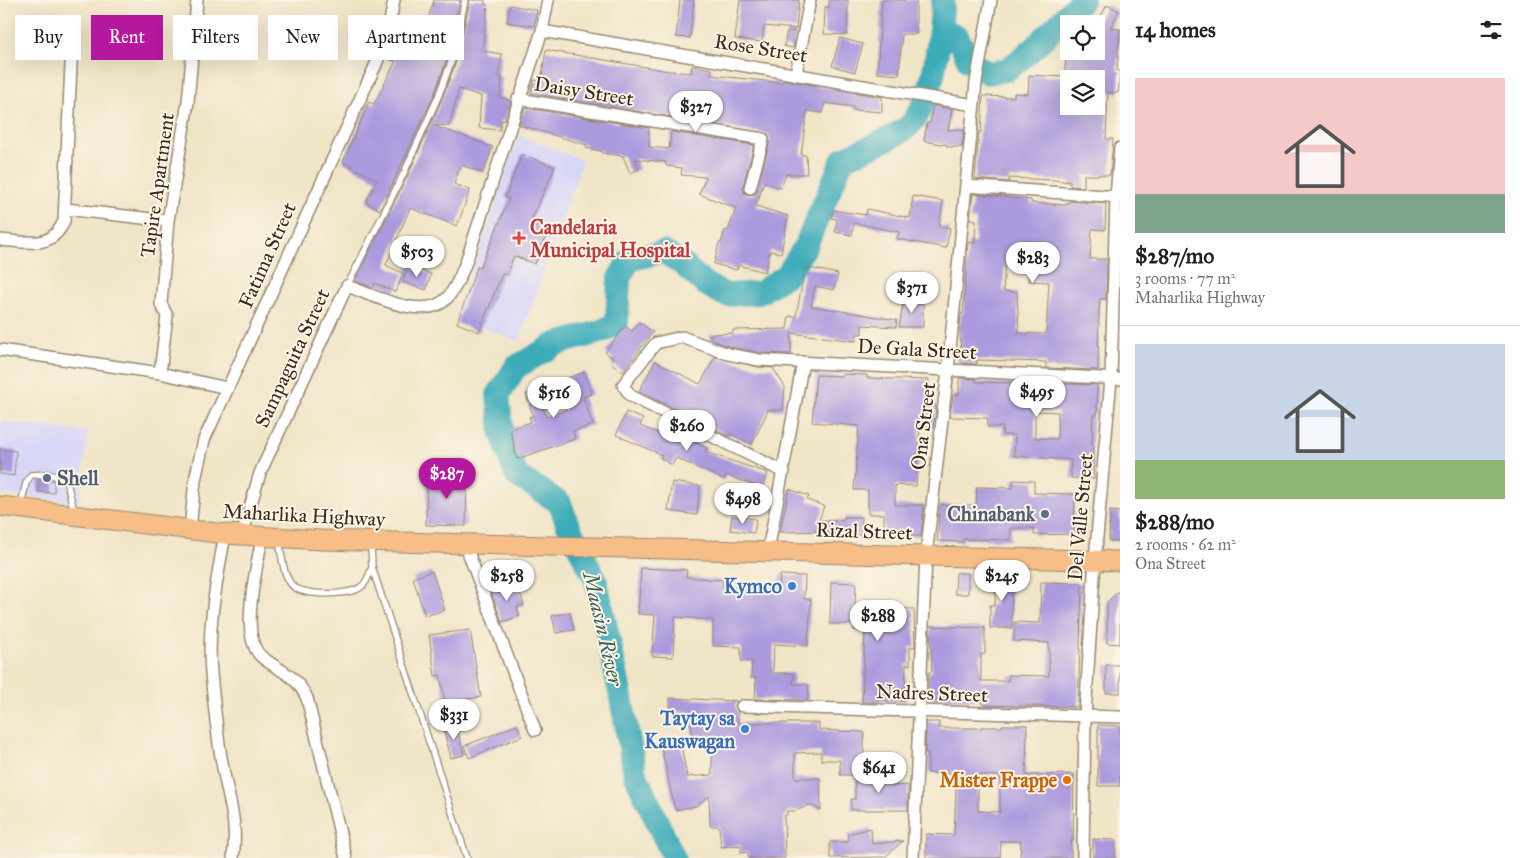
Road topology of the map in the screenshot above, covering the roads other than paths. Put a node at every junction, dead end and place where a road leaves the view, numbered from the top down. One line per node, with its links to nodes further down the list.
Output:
1 (197, 0): 17 (street, Tapire Apartment)
2 (394, 0): 25 (street, Fatima Street)
3 (465, 0): 19 (lane)
4 (548, 0): 7 (street, Sampaguita Street)
5 (810, 0): 9 (street)
6 (991, 0): 11 (street, Ona Street)
7 (542, 31): 9 (street, Rose Street); 10 (street, Sampaguita Street)
8 (71, 60): 16 (street)
9 (796, 73): 11 (street, Rose Street)
10 (518, 99): 14 (street, Daisy Street); 19 (street, Sampaguita Street)
11 (974, 105): 13 (street, Ona Street)
12 (1120, 148): 15 (street, Del Valle Street)
13 (966, 186): 15 (street); 22 (street, Ona Street)
14 (750, 188)
15 (1118, 197): 24 (street, Del Valle Street)
16 (66, 210): 17 (street); 18 (street)
17 (168, 220): 23 (street, Tapire Apartment)
18 (0, 240)
19 (347, 286): 31 (street, Sampaguita Street)
20 (0, 350): 23 (street)
21 (803, 362): 22 (street, De Gala Street); 26 (street); 26 (street, De Gala Street)
22 (948, 370): 24 (street, De Gala Street); 37 (street, Ona Street)
23 (160, 373): 25 (street)
24 (1116, 378): 38 (street, Del Valle Street)
25 (227, 388): 30 (street, Fatima Street)
26 (784, 472): 36 (street)
27 (0, 506): 28 (main road, Maharlika Highway)
28 (20, 509): 29 (main road, Maharlika Highway); 29 (lane)
29 (76, 516): 30 (main road, Maharlika Highway)
30 (190, 530): 31 (main road, Maharlika Highway)
31 (234, 534): 32 (main road, Maharlika Highway); 46 (street, Sampaguita Street)
32 (270, 537): 33 (main road, Maharlika Highway); 40 (lane); 47 (street)
33 (371, 541): 34 (main road, Maharlika Highway); 40 (lane)
34 (465, 544): 35 (main road, Maharlika Highway); 45 (street)
35 (608, 547): 36 (main road, Rizal Street)
36 (768, 551): 37 (main road, Rizal Street)
37 (926, 556): 38 (main road, Rizal Street); 42 (street, Ona Street)
38 (1095, 560): 39 (main road, Rizal Street); 43 (street, Del Valle Street)
39 (1120, 561)
40 (372, 567): 48 (lane)
41 (742, 706): 42 (street, Nadres Street)
42 (919, 711): 43 (street, Nadres Street); 49 (street, Ona Street)
43 (1085, 716): 44 (street, Nadres Street); 50 (street, Del Valle Street)
44 (1120, 717)
45 (536, 730)
46 (233, 858)
47 (346, 858)
48 (467, 858)
49 (913, 858)
50 (1083, 858)

